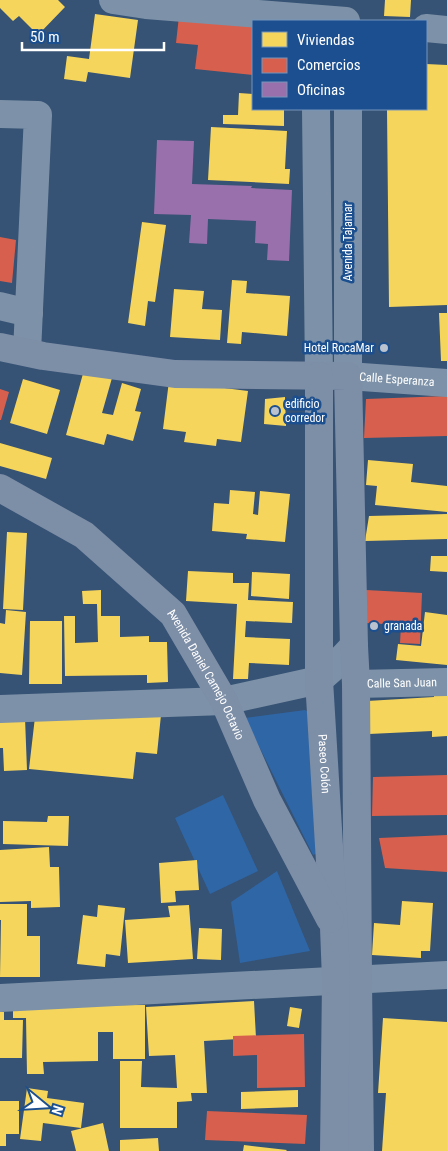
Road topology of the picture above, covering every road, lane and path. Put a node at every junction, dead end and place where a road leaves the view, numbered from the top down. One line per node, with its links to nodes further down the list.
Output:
1 (112, 0): 3 (street)
2 (348, 0): 5 (street)
3 (315, 13): 4 (street)
4 (343, 20)
5 (347, 20)
6 (427, 28): 7 (street)
7 (447, 30)
8 (316, 110): 15 (street)
9 (348, 110): 16 (street, Avenida Tajamar)
10 (0, 114): 12 (street)
11 (0, 306): 12 (street)
12 (29, 313): 14 (street)
13 (0, 347): 14 (main road)
14 (27, 352): 15 (main road)
15 (319, 376): 16 (main road); 20 (main road, Paseo Colón)
16 (348, 376): 17 (street, Calle Esperanza); 19 (main road, Paseo Colón)
17 (447, 383)
18 (0, 488): 23 (main road, Avenida Daniel Camejo Octavio)
19 (354, 646): 20 (street); 22 (main road, Paseo Colón)
20 (319, 680): 23 (street); 25 (main road, Paseo Colón)
21 (447, 682): 22 (street, Calle San Juan)
22 (356, 684): 27 (main road, Paseo Colón)
23 (224, 701): 24 (street); 25 (main road, Avenida Daniel Camejo Octavio)
24 (0, 709)
25 (334, 928): 27 (main road, Paseo Colón)
26 (447, 975): 27 (street)
27 (347, 980): 28 (street); 29 (main road, Paseo Colón); 30 (main road, Paseo Colón)
28 (0, 998)
29 (334, 1151)
30 (360, 1151)

